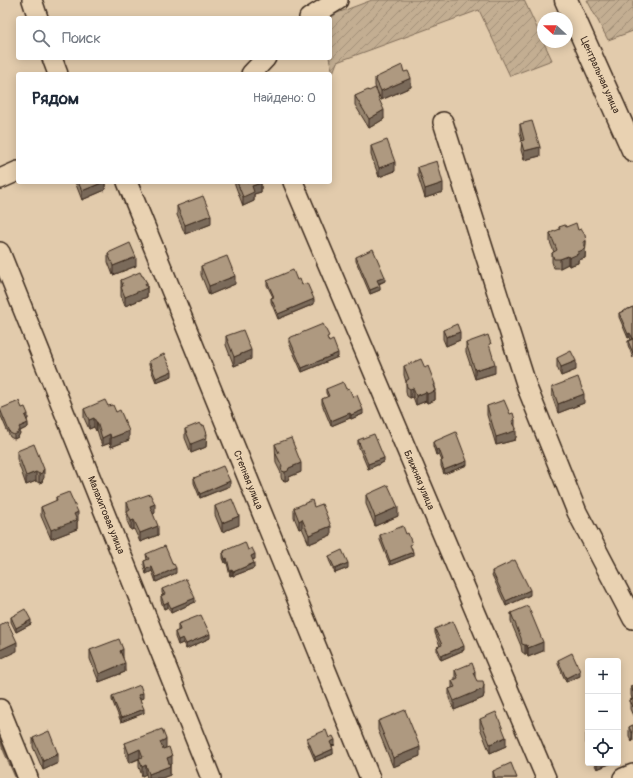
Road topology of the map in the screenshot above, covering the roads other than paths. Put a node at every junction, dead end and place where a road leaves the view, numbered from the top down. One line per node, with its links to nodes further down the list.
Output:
1 (32, 0): 4 (street)
2 (338, 0): 5 (street)
3 (566, 0): 11 (main road, Центральная улица)
4 (37, 16)
5 (312, 16)
6 (53, 60): 8 (street)
7 (264, 60): 9 (street)
8 (57, 72)
9 (253, 72)
10 (443, 122): 17 (street)
11 (633, 150)
12 (16, 172): 13 (street)
13 (0, 178)
14 (128, 184): 22 (street, Степная улица)
15 (294, 184): 23 (street, Ближняя улица)
16 (0, 252): 21 (street, Малахитовая улица)
17 (633, 619)
18 (0, 709): 20 (street)
19 (633, 774): 24 (street)
20 (28, 778)
21 (211, 778)
22 (370, 778)
23 (546, 778)
24 (623, 778)

